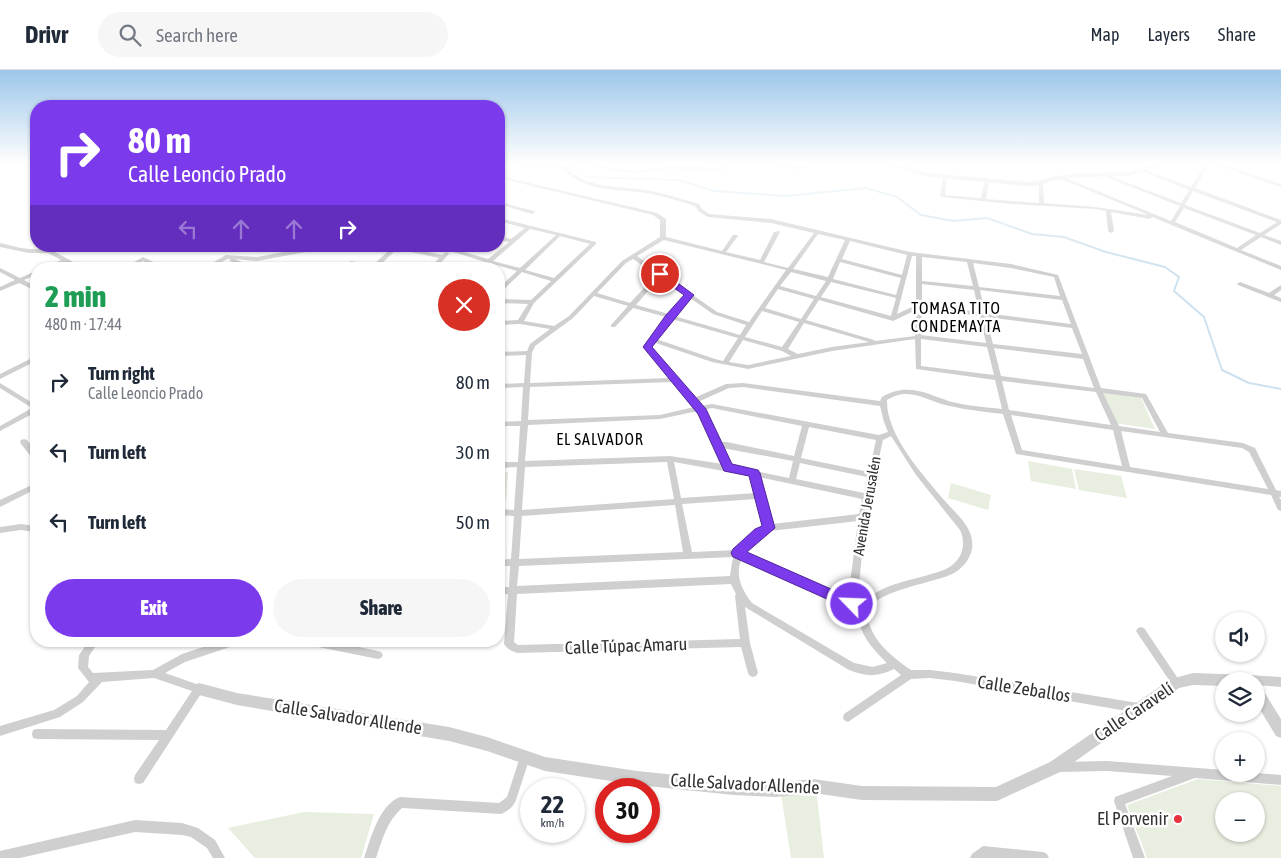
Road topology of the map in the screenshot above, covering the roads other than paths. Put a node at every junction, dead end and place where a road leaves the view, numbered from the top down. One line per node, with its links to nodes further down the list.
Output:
1 (599, 201): 25 (street)
2 (682, 201): 21 (street)
3 (992, 201): 10 (street)
4 (1042, 201): 10 (street)
5 (1118, 201): 14 (street)
6 (1171, 201): 11 (street)
7 (1185, 201): 11 (street)
8 (1224, 201): 16 (street)
9 (506, 204): 13 (street)
10 (1042, 205): 12 (street)
11 (1182, 205): 17 (street); 23 (street)
12 (1108, 210): 14 (street); 19 (street)
13 (532, 212)
14 (1154, 216): 17 (street)
15 (505, 221): 18 (street)
16 (1281, 222): 23 (street)
17 (1172, 223): 32 (street)
18 (529, 227): 22 (street); 28 (street)
19 (1111, 231)
20 (777, 232): 59 (street)
21 (818, 232): 27 (street); 65 (street)
22 (559, 235): 64 (street); 71 (street)
23 (1260, 235): 29 (street); 32 (street)
24 (734, 236): 41 (street)
25 (663, 238): 41 (street); 44 (street)
26 (505, 239): 28 (street)
27 (848, 239): 42 (street); 48 (street)
28 (512, 241): 31 (street)
29 (1281, 243)
30 (0, 245): 33 (street)
31 (505, 247)
32 (1237, 250): 62 (street)
33 (30, 251)
34 (51, 252): 47 (street)
35 (295, 252): 45 (street)
36 (391, 252): 56 (street)
37 (422, 252): 46 (street)
38 (448, 252): 46 (street)
39 (466, 252): 49 (street)
40 (500, 252): 49 (street)
41 (723, 253): 59 (street)
42 (910, 254): 43 (street); 68 (street)
43 (919, 255): 60 (street); 72 (street)
44 (633, 256): 66 (street); 80 (street)
45 (226, 257): 54 (street); 55 (street)
46 (443, 257): 57 (street)
47 (65, 260): 50 (street); 51 (street)
48 (838, 260): 68 (street); 69 (street)
49 (490, 261): 58 (street)
50 (61, 262)
51 (69, 262)
52 (138, 262): 53 (street)
53 (150, 262)
54 (217, 262)
55 (238, 262)
56 (381, 262)
57 (438, 262)
58 (494, 262)
59 (761, 262): 65 (street)
60 (970, 262): 78 (street); 85 (street)
61 (505, 265): 64 (street)
62 (1281, 268)
63 (0, 270): 70 (street)
64 (522, 270): 71 (street); 75 (street)
65 (789, 270): 69 (street); 76 (street)
66 (660, 274): 81 (street); 89 (street)
67 (30, 276): 70 (street)
68 (904, 277): 83 (street)
69 (830, 279): 83 (street); 84 (street)
70 (20, 280): 74 (street); 79 (street)
71 (555, 280): 88 (street)
72 (919, 282): 78 (street); 90 (street)
73 (1240, 284): 82 (street)
74 (30, 286)
75 (505, 286)
76 (777, 287): 84 (street); 91 (street)
77 (1281, 287): 82 (street)
78 (977, 289): 85 (street); 92 (street)
79 (0, 290)
80 (593, 294): 89 (street); 101 (street)
81 (689, 295): 93 (street); 98 (street)
82 (1269, 296): 86 (street)
83 (899, 297): 95 (street)
84 (817, 298): 94 (street); 95 (street)
85 (1064, 298): 100 (street)
86 (1281, 300)
87 (505, 301): 88 (street)
88 (532, 302): 96 (street)
89 (631, 305): 93 (street); 99 (street)
90 (918, 306): 92 (street); 95 (street); 103 (street)
91 (761, 309): 94 (street); 98 (street)
92 (983, 315): 100 (street); 106 (street)
93 (670, 317): 102 (street); 104 (street)
94 (803, 320): 105 (street); 107 (street)
95 (893, 320)
96 (520, 322): 97 (street); 101 (street)
97 (505, 323)
98 (750, 324): 102 (street)
99 (614, 326)
100 (1074, 326): 111 (street)
101 (554, 328): 108 (street)
102 (742, 337): 107 (street); 113 (street)
103 (919, 337): 105 (street); 106 (street); 115 (street)
104 (650, 342): 113 (street); 116 (street)
105 (876, 342): 110 (street)
106 (990, 345): 111 (street); 115 (street)
107 (784, 350): 110 (street)
108 (529, 353): 109 (street); 119 (street)
109 (505, 354)
110 (798, 356): 113 (street)
111 (1086, 357): 120 (street)
112 (30, 361): 114 (street)
113 (725, 363)
114 (0, 377)
115 (998, 378): 120 (street); 125 (street)
116 (677, 380): 119 (street); 121 (street)
117 (0, 385): 122 (street)
118 (505, 386): 119 (street)
119 (527, 386): 127 (street)
120 (1098, 390): 130 (street); 133 (street)
121 (694, 402): 123 (street); 124 (street)
122 (30, 404)
123 (884, 404): 125 (street); 132 (street)
124 (699, 408): 127 (street); 129 (street); 136 (street)
125 (1006, 411): 130 (street); 143 (street)
126 (30, 412): 131 (street)
127 (523, 423): 128 (street); 140 (street)
128 (505, 424)
129 (806, 424): 134 (street); 139 (street)
130 (1116, 427): 133 (street); 143 (street)
131 (0, 429)
132 (892, 433): 134 (street); 169 (street)
133 (1165, 434): 148 (street)
134 (880, 438): 145 (street, Avenida Jerusalén)
135 (24, 442): 137 (street)
136 (718, 445): 139 (street); 142 (street)
137 (30, 450)
138 (670, 459): 140 (street); 142 (street); 151 (street)
139 (798, 460): 145 (street); 146 (street)
140 (522, 463): 141 (street); 155 (street)
141 (505, 464)
142 (728, 468): 144 (street)
143 (1126, 468): 148 (street)
144 (754, 473): 146 (street); 149 (street)
145 (872, 475): 150 (street, Avenida Jerusalén)
146 (792, 481): 150 (street)
147 (30, 489): 152 (street)
148 (1278, 494): 153 (street)
149 (759, 496): 151 (street); 158 (street)
150 (867, 497): 156 (street, Avenida Jerusalén)
151 (678, 502): 155 (street); 161 (street)
152 (0, 504)
153 (1281, 508)
154 (505, 512): 155 (street)
155 (519, 513): 162 (street)
156 (862, 517): 158 (street); 168 (street, Avenida Jerusalén)
157 (30, 528): 159 (street)
158 (769, 528): 160 (street)
159 (0, 530)
160 (738, 553): 161 (street); 164 (street); 168 (street)
161 (688, 555): 162 (street)
162 (516, 562): 163 (street); 165 (street)
163 (505, 563)
164 (733, 580): 165 (street); 167 (street)
165 (514, 591): 166 (street); 171 (street, Calle Túpac Amaru)
166 (505, 592)
167 (739, 596): 171 (street); 176 (street)
168 (852, 604): 169 (street)
169 (864, 610): 176 (street)
170 (1142, 631): 183 (street)
171 (745, 643): 177 (street)
172 (90, 647): 180 (street)
173 (217, 647): 178 (street)
174 (338, 647): 175 (street)
175 (378, 655)
176 (894, 665): 179 (street)
177 (753, 673)
178 (154, 674): 180 (street); 185 (street)
179 (909, 675): 187 (street, Calle Zeballos); 188 (street)
180 (99, 678): 189 (street)
181 (1215, 681): 183 (street, Calle Caravelí)
182 (1281, 682): 184 (street)
183 (1176, 683): 187 (street, Calle Caravelí)
184 (1265, 683)
185 (199, 689): 192 (street); 193 (street, Calle Salvador Allende)
186 (1265, 705): 190 (street)
187 (1138, 708): 194 (street, Calle Caravelí)
188 (848, 717)
189 (0, 731)
190 (1281, 731)
191 (37, 734): 192 (street)
192 (168, 735): 196 (street)
193 (524, 757): 194 (street, Calle Salvador Allende); 200 (street)
194 (1055, 767): 195 (street)
195 (1196, 773): 197 (street); 203 (street)
196 (139, 779)
197 (1281, 780)
198 (0, 857): 199 (street)
199 (219, 858)
200 (370, 858)
201 (976, 858): 202 (street)
202 (1043, 858)
203 (1139, 858)

